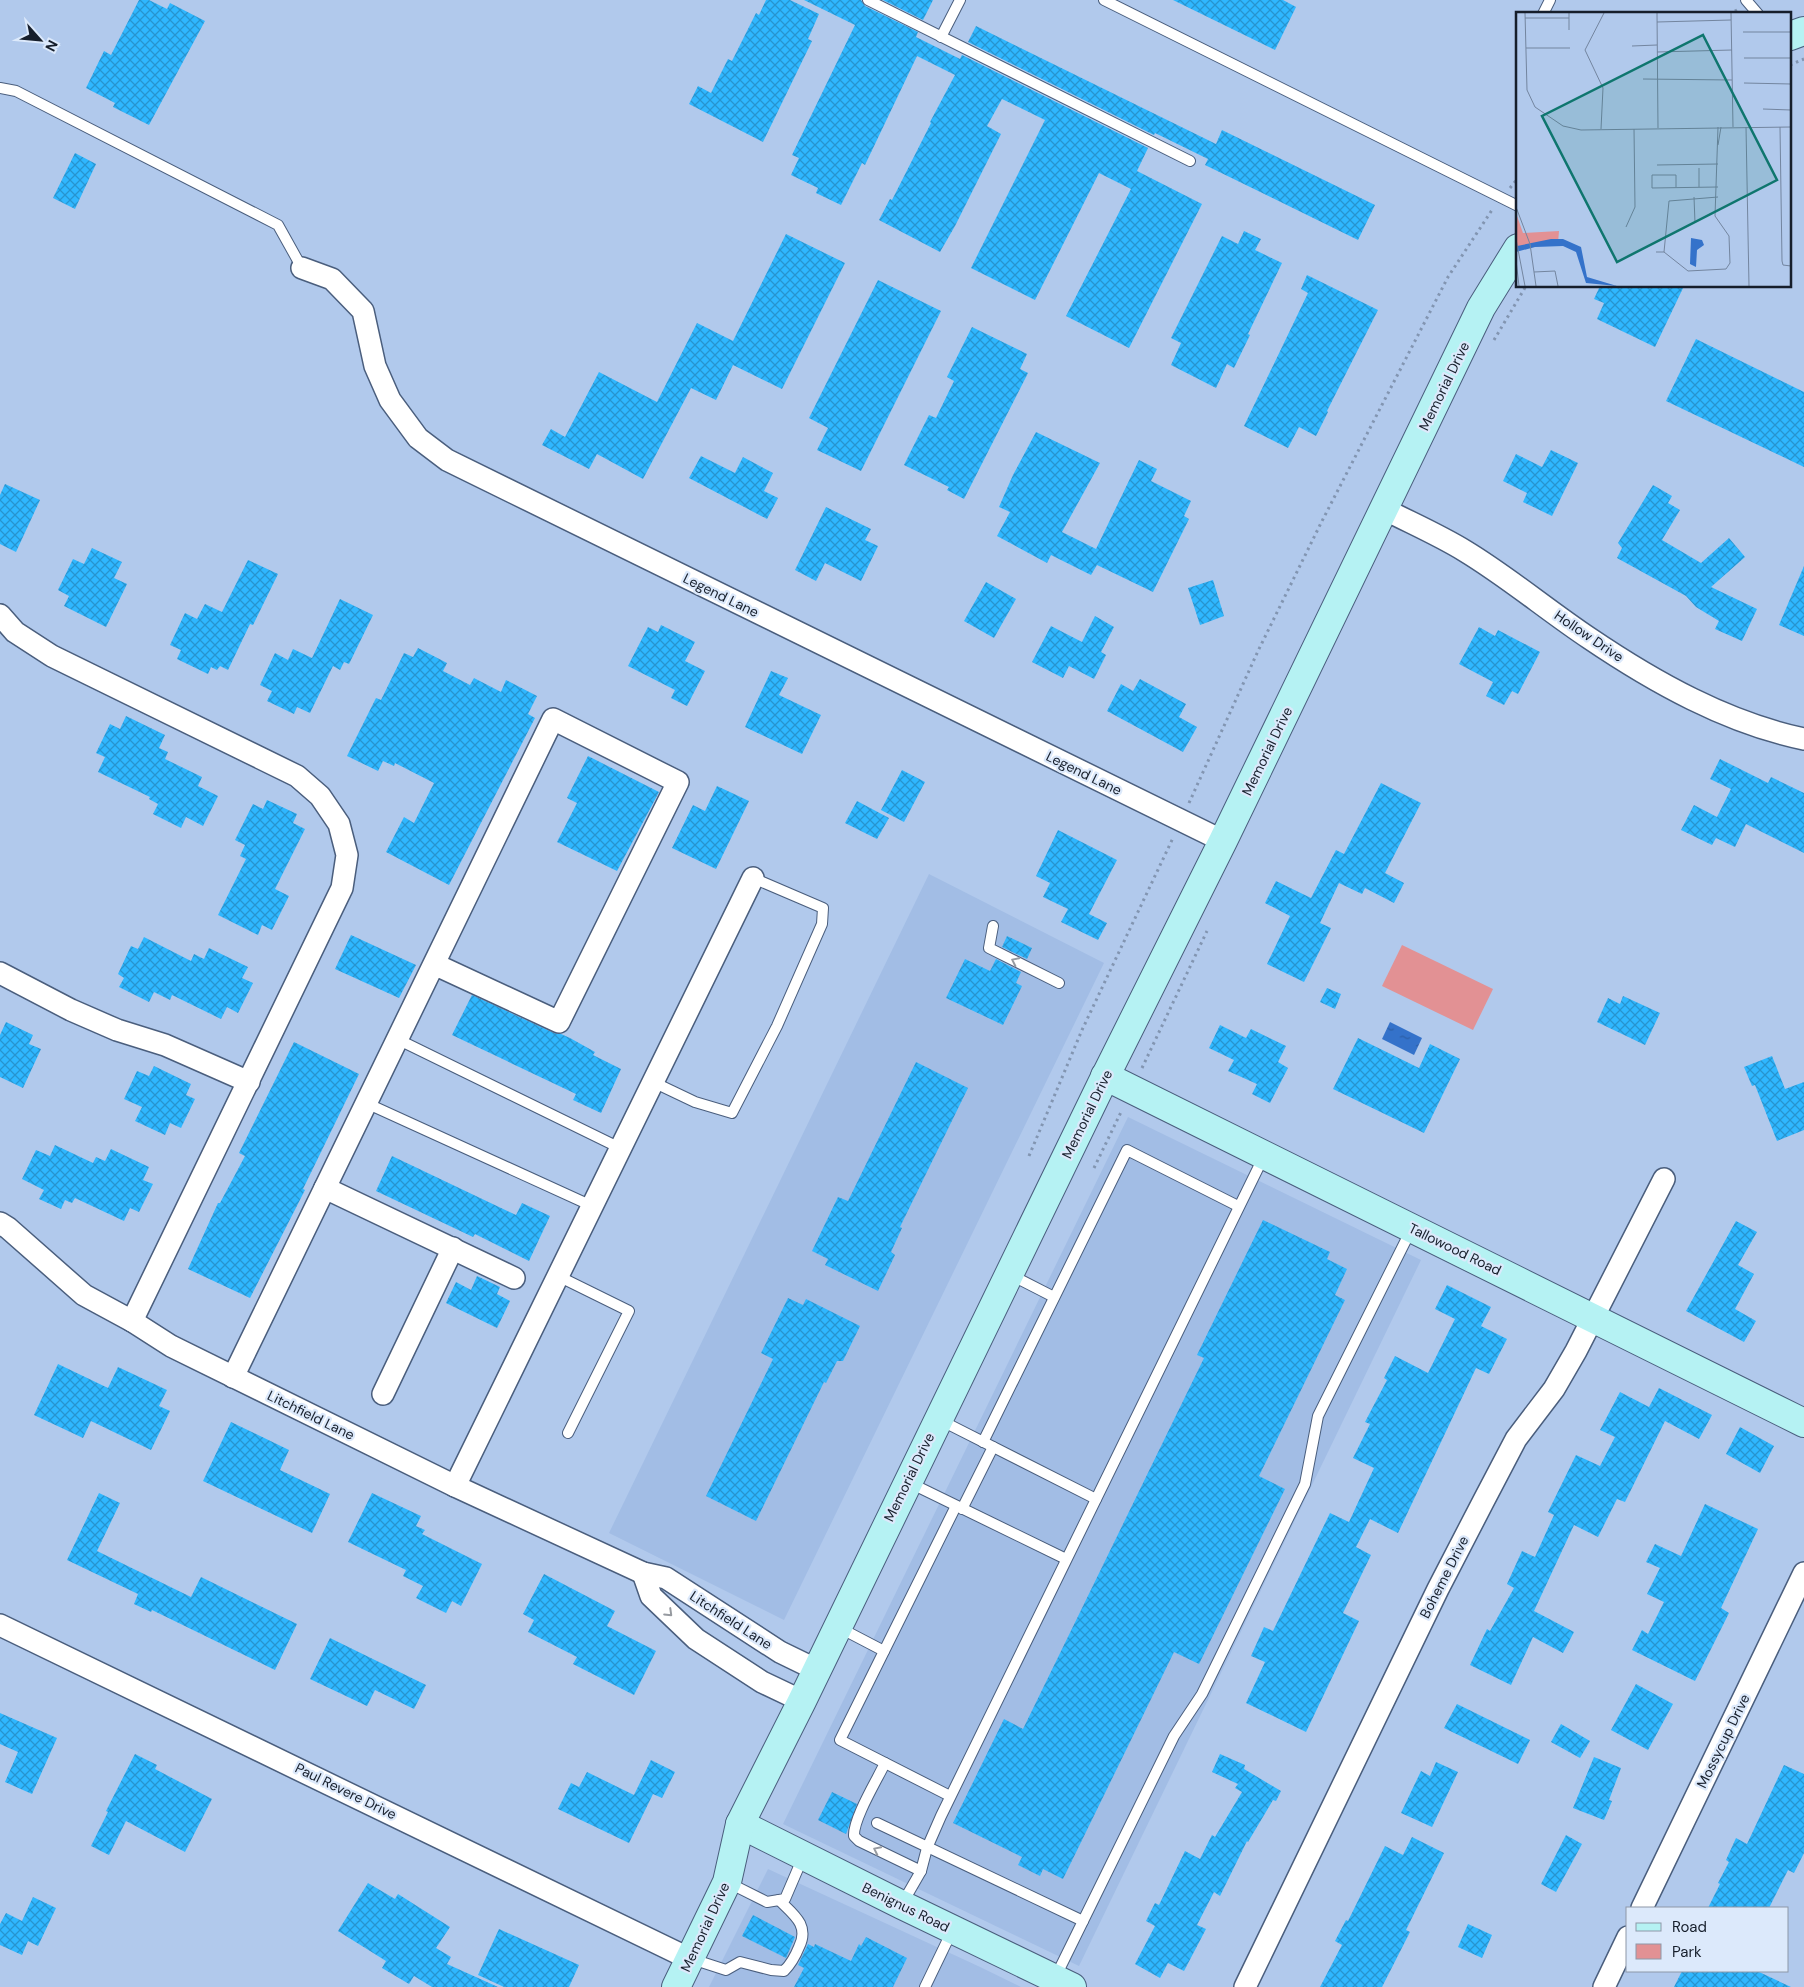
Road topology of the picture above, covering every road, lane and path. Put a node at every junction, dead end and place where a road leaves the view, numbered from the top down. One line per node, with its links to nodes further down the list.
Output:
1 (868, 0): 10 (lane)
2 (960, 0): 10 (lane)
3 (1104, 0): 16 (lane)
4 (1550, 0): 6 (lane)
5 (1746, 0): 7 (lane)
6 (1544, 12)
7 (1756, 12)
8 (1804, 31): 9 (main road)
9 (1792, 35)
10 (941, 37): 14 (lane)
11 (1804, 59): 12 (path)
12 (1792, 63)
13 (0, 88): 19 (lane)
14 (1190, 161)
15 (1516, 180): 16 (path)
16 (1501, 198): 17 (lane); 23 (path)
17 (1516, 205)
18 (1516, 251): 20 (main road, Memorial Drive)
19 (302, 268): 23 (street, Legend Lane)
20 (1384, 509): 22 (street, Hollow Drive); 24 (main road, Memorial Drive)
21 (0, 615): 32 (street)
22 (1804, 739)
23 (1181, 821): 24 (street, Legend Lane); 36 (path)
24 (1223, 841): 31 (main road, Memorial Drive)
25 (753, 878): 33 (street); 33 (lane)
26 (993, 926): 29 (lane, one-way to 26)
27 (434, 964): 27 (street); 30 (street)
28 (0, 973): 32 (street)
29 (1059, 983)
30 (398, 1039): 34 (street); 35 (lane)
31 (1106, 1076): 37 (main road, Tallowood Road); 45 (main road, Memorial Drive)
32 (249, 1082): 50 (street)
33 (653, 1082): 35 (street)
34 (366, 1103): 39 (street); 40 (lane)
35 (620, 1148): 40 (street)
36 (1029, 1156)
37 (1264, 1156): 41 (lane); 43 (main road, Tallowood Road)
38 (1664, 1179): 49 (street, Boheme Drive)
39 (325, 1188): 44 (street); 51 (street)
40 (592, 1206): 46 (street)
41 (1238, 1206): 48 (lane); 60 (lane)
42 (0, 1223): 50 (street, Litchfield Lane)
43 (1412, 1228): 49 (main road, Tallowood Road); 81 (lane)
44 (452, 1248): 47 (street); 52 (street)
45 (1009, 1274): 48 (lane); 53 (main road, Memorial Drive)
46 (558, 1276): 55 (lane); 59 (street)
47 (514, 1278)
48 (1054, 1297): 56 (lane)
49 (1592, 1318): 54 (main road, Tallowood Road); 88 (street, Boheme Drive)
50 (132, 1321): 51 (street, Litchfield Lane)
51 (233, 1377): 59 (street, Litchfield Lane)
52 (383, 1394)
53 (938, 1419): 56 (lane); 58 (main road, Memorial Drive)
54 (1804, 1423)
55 (568, 1433)
56 (983, 1442): 57 (lane)
57 (993, 1447): 60 (lane); 61 (lane)
58 (907, 1482): 61 (lane); 66 (main road, Memorial Drive)
59 (456, 1486): 63 (street, Litchfield Lane)
60 (1096, 1499): 62 (lane)
61 (959, 1508): 62 (lane); 67 (lane)
62 (1066, 1559): 71 (lane)
63 (643, 1573): 68 (street, Litchfield Lane); 69 (street, Litchfield Lane, one-way to 69)
64 (1804, 1573): 80 (street, Mossycup Drive)
65 (0, 1625): 84 (street, Paul Revere Drive)
66 (838, 1627): 67 (lane); 68 (main road, Memorial Drive)
67 (884, 1650): 70 (lane)
68 (817, 1670): 69 (main road, Memorial Drive)
69 (802, 1701): 73 (main road, Memorial Drive)
70 (885, 1763): 71 (lane); 76 (lane, one-way to 70)
71 (950, 1796): 74 (lane)
72 (877, 1823): 74 (lane)
73 (740, 1824): 75 (main road, Benignus Road); 77 (main road, Memorial Drive)
74 (927, 1848): 76 (lane); 81 (lane)
75 (803, 1857): 78 (lane); 79 (main road, Benignus Road)
76 (921, 1871): 79 (lane)
77 (727, 1882): 78 (lane); 84 (main road, Memorial Drive)
78 (779, 1900): 84 (lane)
79 (902, 1905): 82 (main road, Benignus Road)
80 (1642, 1907)
81 (1083, 1921): 85 (lane)
82 (953, 1930): 85 (main road, Benignus Road); 87 (lane)
83 (1626, 1941): 89 (street)
84 (690, 1959): 86 (main road, Memorial Drive)
85 (1050, 1979)
86 (676, 1987)
87 (925, 1987)
88 (1245, 1987)
89 (1604, 1987)

